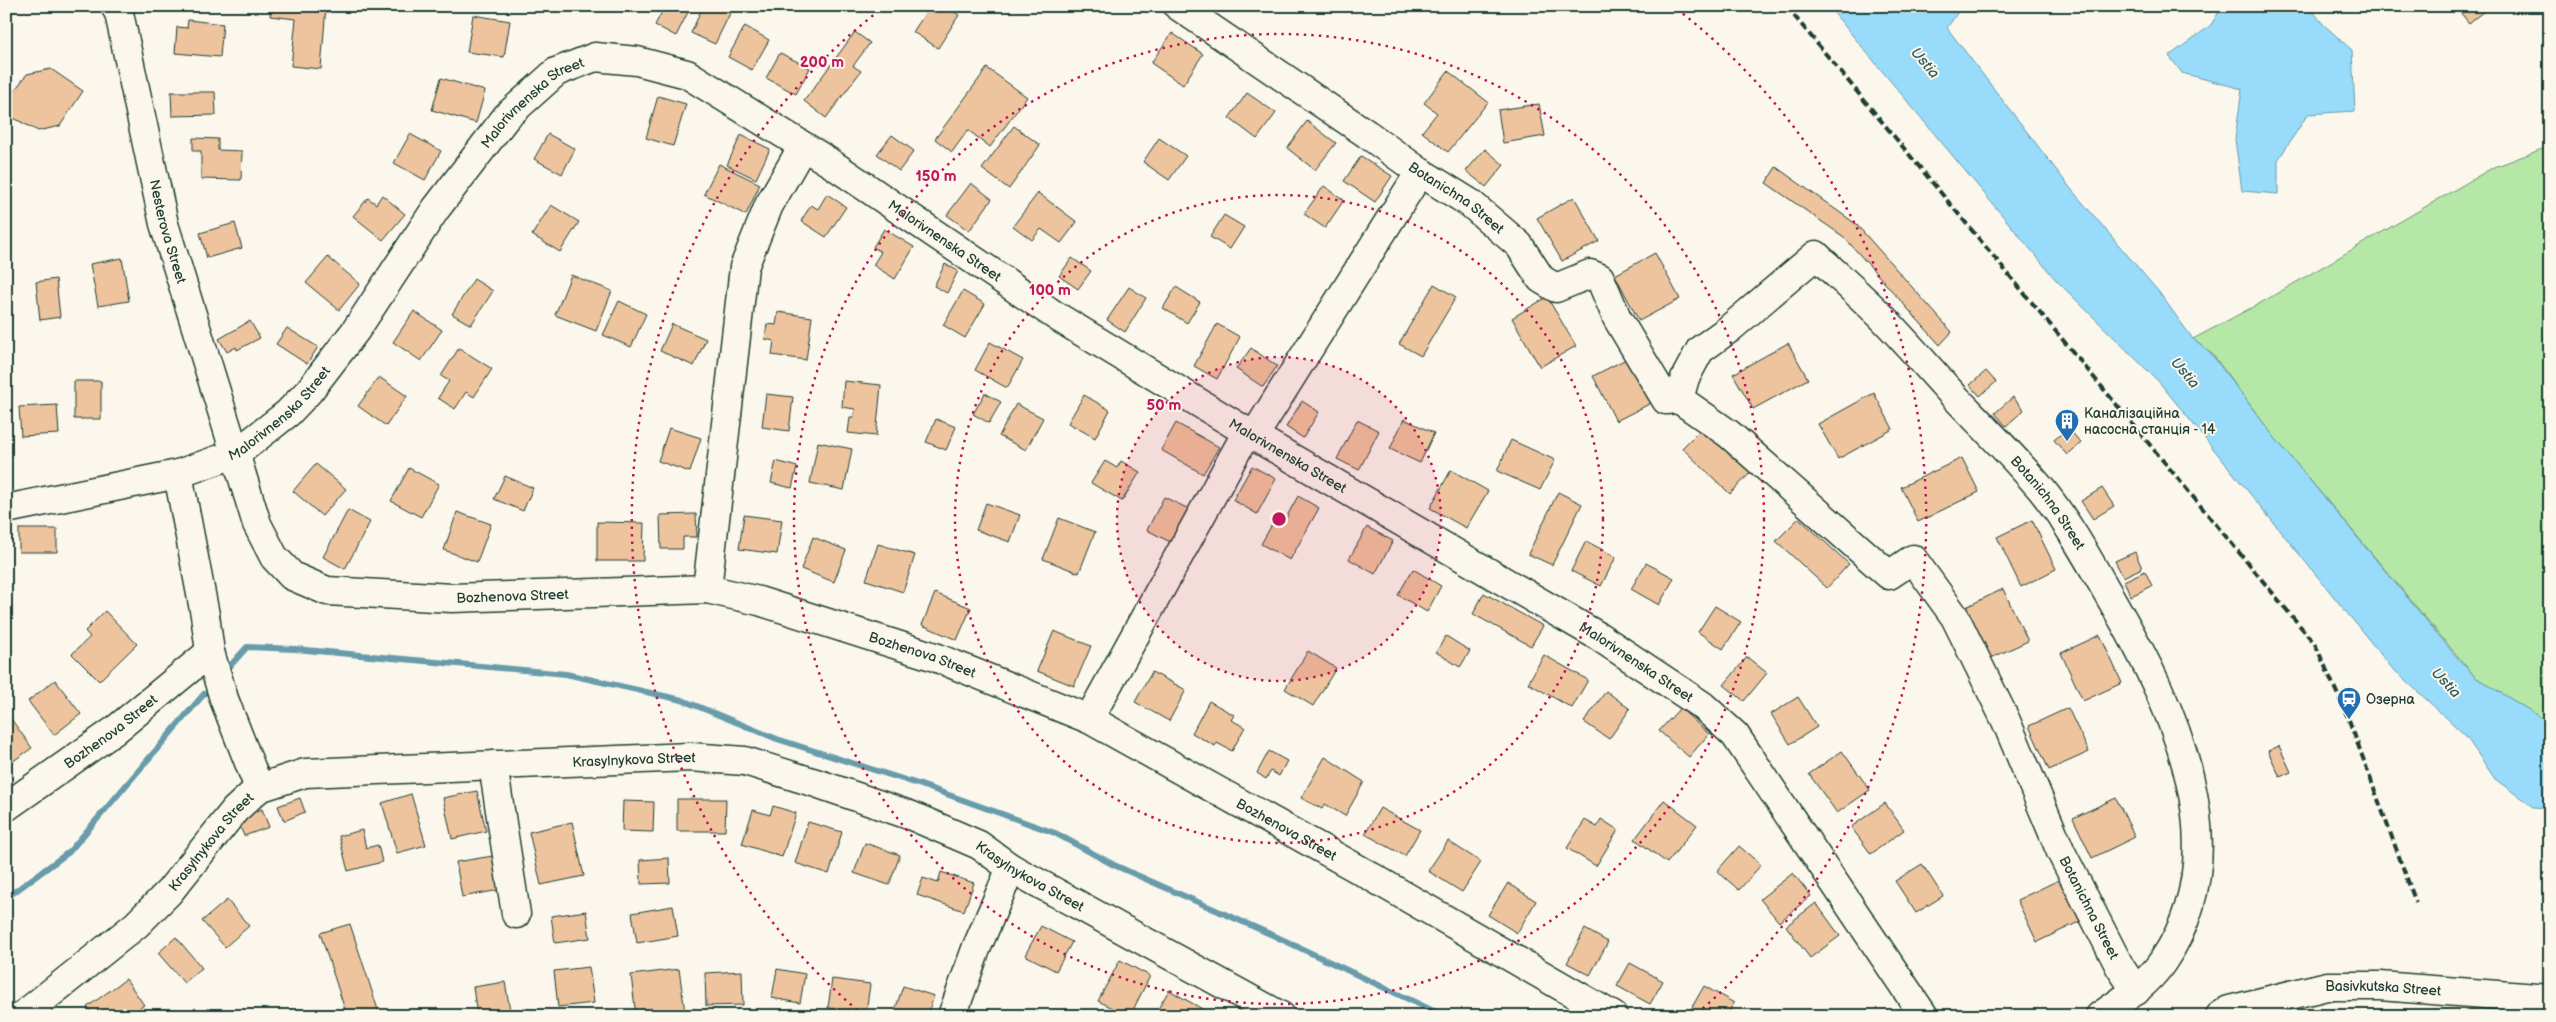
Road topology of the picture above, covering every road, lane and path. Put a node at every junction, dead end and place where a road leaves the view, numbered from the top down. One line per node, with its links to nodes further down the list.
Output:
1 (115, 6): 7 (street, Nesterova Street)
2 (1178, 6): 4 (street, Botanichna Street)
3 (803, 146): 6 (street, Malorivnenska Street); 7 (street, Malorivnenska Street); 10 (street)
4 (1420, 172): 5 (street, Botanichna Street); 6 (street)
5 (1679, 399): 18 (street, Botanichna Street); 18 (street, Botanichna Street)
6 (1251, 434): 12 (street); 24 (street, Malorivnenska Street)
7 (236, 453): 8 (street, Malorivnenska Street); 10 (street, Bozhenova Street)
8 (178, 474): 9 (street, Malorivnenska Street); 11 (street)
9 (6, 509)
10 (707, 589): 12 (street, Bozhenova Street)
11 (210, 652): 14 (street); 15 (street, Bozhenova Street)
12 (1089, 719): 23 (street, Bozhenova Street)
13 (493, 765): 14 (street, Krasylnykova Street); 16 (street, Krasylnykova Street); 17 (street)
14 (259, 788): 20 (street, Krasylnykova Street)
15 (6, 807)
16 (1011, 868): 21 (street); 22 (street, Krasylnykova Street)
17 (516, 914)
18 (2136, 991): 25 (street, Botanichna Street)
19 (2550, 999): 26 (street, Basivkutska Street)
20 (22, 1016)
21 (952, 1016)
22 (1281, 1016)
23 (1613, 1016)
24 (1924, 1016)
25 (2100, 1016)
26 (2220, 1016)

